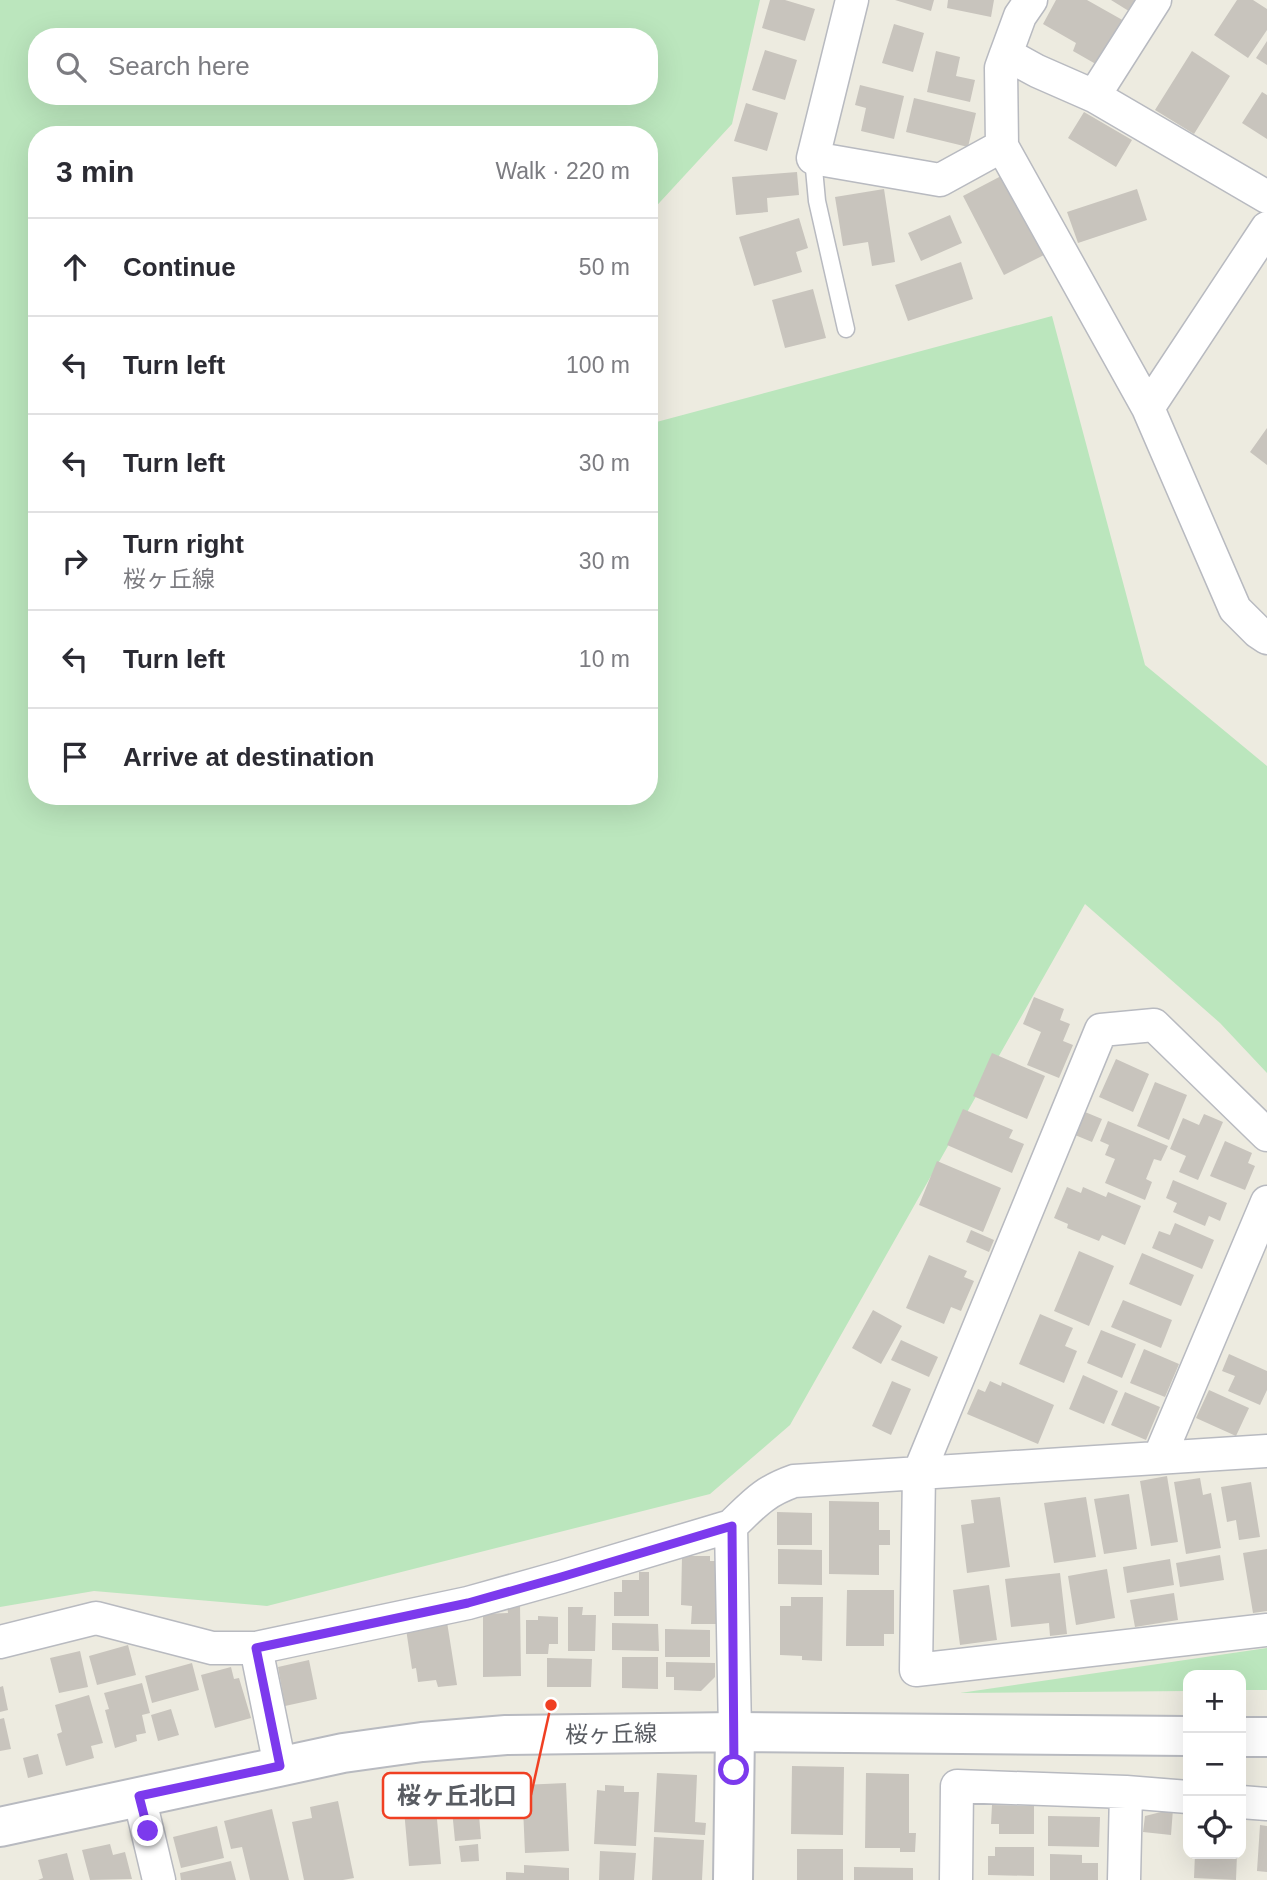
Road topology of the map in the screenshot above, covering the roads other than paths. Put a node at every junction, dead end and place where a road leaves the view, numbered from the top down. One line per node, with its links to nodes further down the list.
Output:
1 (852, 0): 7 (street)
2 (1031, 0): 4 (street)
3 (1155, 0): 5 (street)
4 (1006, 54): 5 (street); 6 (street)
5 (1094, 96): 8 (street)
6 (1002, 146): 7 (street); 11 (street)
7 (813, 158): 10 (lane)
8 (1267, 197)
9 (1267, 228): 11 (street)
10 (846, 329)
11 (1148, 408): 12 (street)
12 (1264, 629)
13 (1267, 1135): 17 (street)
14 (1267, 1202): 16 (street)
15 (1267, 1451): 16 (street)
16 (1158, 1458): 17 (street)
17 (919, 1473): 18 (street); 19 (street)
18 (732, 1526): 21 (street); 22 (street)
19 (1267, 1630)
20 (0, 1642): 21 (street)
21 (256, 1648): 26 (street)
22 (734, 1732): 23 (street, 桜ヶ丘線); 26 (street, 桜ヶ丘線); 34 (street)
23 (1183, 1736)
24 (1246, 1737): 25 (street)
25 (1267, 1737)
26 (280, 1766): 28 (street, 桜ヶ丘線)
27 (1126, 1792): 29 (street); 35 (street); 36 (street)
28 (139, 1796): 32 (street, 桜ヶ丘線); 33 (street)
29 (1183, 1797)
30 (1246, 1802): 31 (street)
31 (1267, 1804)
32 (0, 1827)
33 (159, 1880)
34 (733, 1880)
35 (956, 1880)
36 (1124, 1880)

